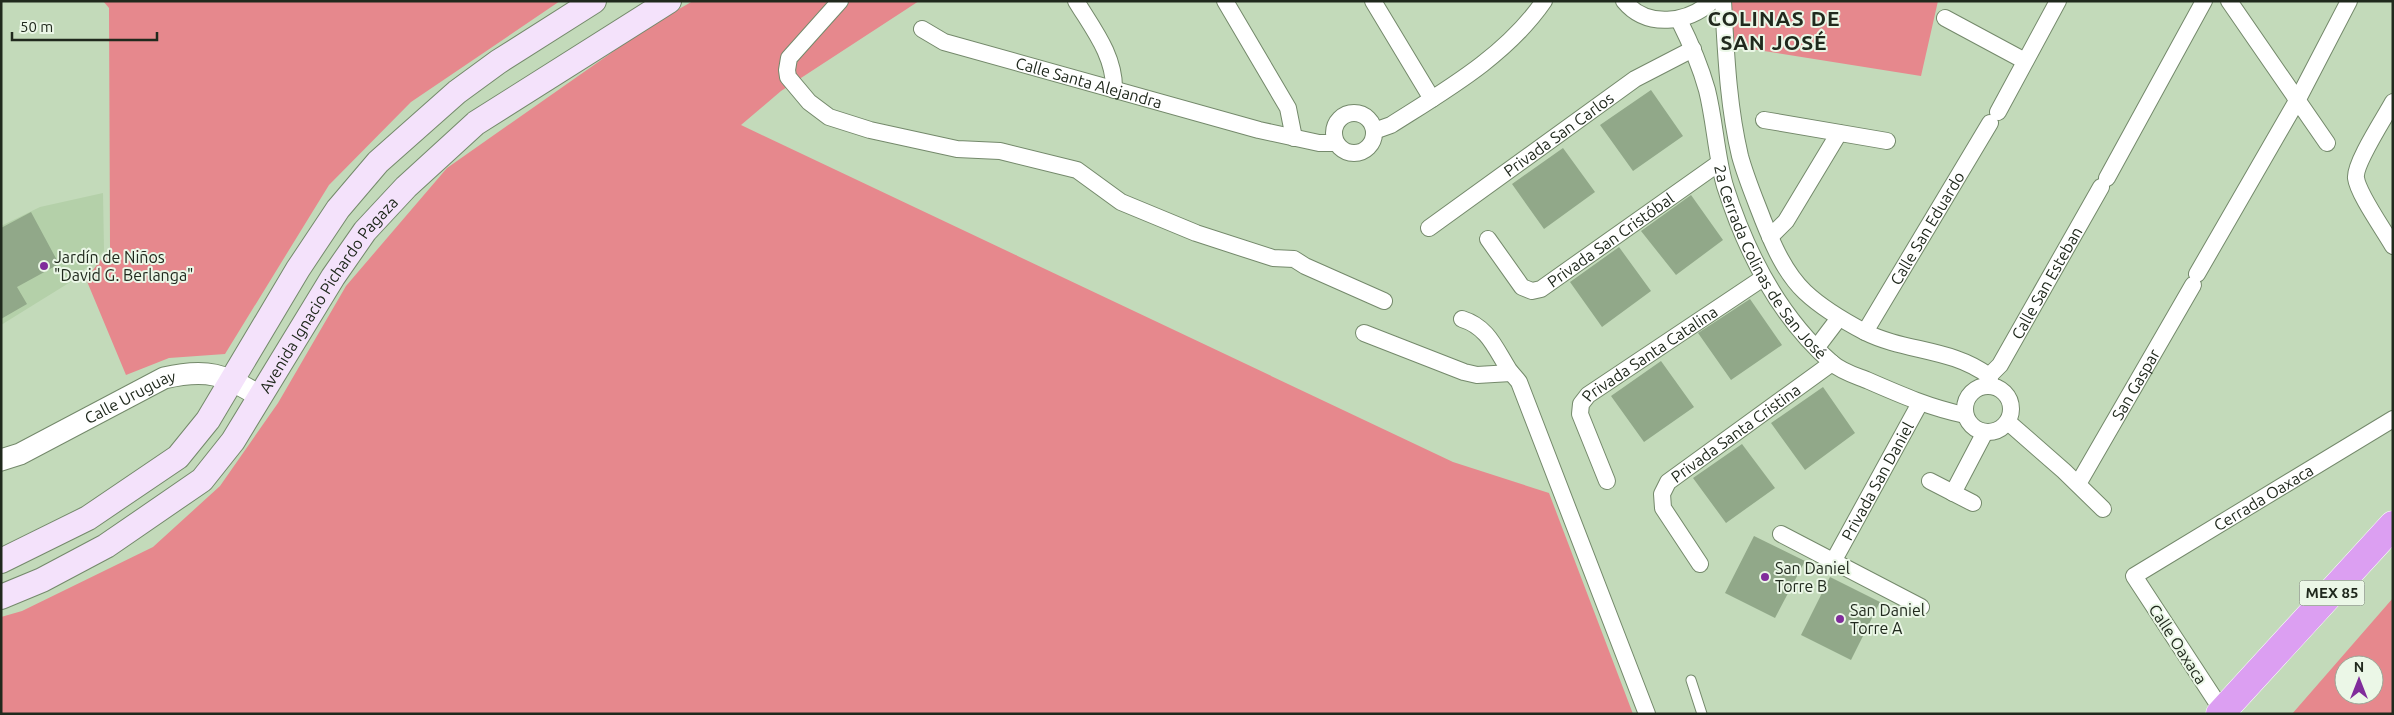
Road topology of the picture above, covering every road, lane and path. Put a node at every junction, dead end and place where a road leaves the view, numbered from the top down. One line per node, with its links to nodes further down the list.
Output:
1 (594, 1): 47 (main road)
2 (669, 1): 49 (main road, Avenida Ignacio Pichardo Pagaza)
3 (840, 1): 39 (street)
4 (1076, 1): 20 (street)
5 (1224, 1): 29 (street)
6 (1373, 1): 21 (street)
7 (1544, 1): 21 (street)
8 (1624, 1): 16 (street)
9 (1712, 1): 16 (street)
10 (1723, 1): 24 (street, 2a Cerrada Colinas de San José)
11 (2058, 1): 19 (street, Calle San Eduardo)
12 (2204, 1): 48 (street, Calle San Esteban)
13 (2230, 1): 22 (street)
14 (2349, 1): 22 (street, San Gaspar)
15 (1945, 18): 19 (street)
16 (1679, 20): 18 (street, 2a Cerrada Colinas de San José)
17 (922, 28): 20 (street, Calle Santa Alejandra)
18 (1693, 49): 25 (street, 2a Cerrada Colinas de San José); 34 (street, Privada San Carlos)
19 (2025, 61): 42 (street, Calle San Eduardo)
20 (1114, 90): 29 (street, Calle Santa Alejandra)
21 (1432, 99): 27 (street)
22 (2298, 99): 32 (street); 58 (street, San Gaspar)
23 (2393, 102): 37 (street)
24 (1732, 112): 25 (street); 35 (street, 2a Cerrada Colinas de San José)
25 (1712, 115): 33 (street, 2a Cerrada Colinas de San José)
26 (1764, 120): 28 (street)
27 (1374, 131): 31 (street); 31 (street)
28 (1839, 133): 30 (street); 35 (street)
29 (1294, 138): 31 (street, Calle Santa Alejandra)
30 (1887, 141)
31 (1336, 143)
32 (2327, 143)
33 (1719, 163): 36 (street, Privada San Cristóbal); 38 (street, 2a Cerrada Colinas de San José)
34 (1429, 228)
35 (1770, 237): 40 (street, 2a Cerrada Colinas de San José)
36 (1488, 239)
37 (2393, 246)
38 (1763, 278): 44 (street, 2a Cerrada Colinas de San José); 56 (street, Privada Santa Catalina)
39 (1384, 301)
40 (1839, 318): 42 (street, 2a Cerrada Colinas de San José); 44 (street)
41 (1462, 320): 46 (street)
42 (1866, 332): 48 (street, 2a Cerrada Colinas de San José)
43 (1364, 333): 46 (street)
44 (1817, 347): 45 (street, 2a Cerrada Colinas de San José)
45 (1832, 363): 50 (street, 2a Cerrada Colinas de San José); 66 (street, Privada Santa Cristina)
46 (1511, 373): 72 (street)
47 (232, 379): 49 (street, Calle Uruguay); 55 (street, Calle Uruguay); 65 (main road)
48 (1990, 381): 51 (street); 53 (street)
49 (261, 397): 68 (main road, Avenida Ignacio Pichardo Pagaza)
50 (1920, 403): 51 (street, 2a Cerrada Colinas de San José); 64 (street, Privada San Daniel)
51 (1965, 415): 54 (street)
52 (2393, 419): 67 (street, Cerrada Oaxaca)
53 (2008, 422): 54 (street); 58 (street)
54 (1985, 432): 59 (street)
55 (1, 460)
56 (1607, 481)
57 (1930, 481): 59 (street)
58 (2078, 484): 61 (street)
59 (1953, 493): 60 (street)
60 (1973, 503)
61 (2103, 510)
62 (2393, 525): 71 (highway, MEX 85)
63 (1781, 534): 64 (street, Privada San Daniel)
64 (1834, 560): 69 (street, Privada San Daniel)
65 (1, 561)
66 (1700, 564)
67 (2134, 576): 71 (street, Calle Oaxaca)
68 (1, 597)
69 (1921, 607)
70 (1690, 680): 73 (lane)
71 (2222, 713)
72 (1647, 714)
73 (1702, 714)

